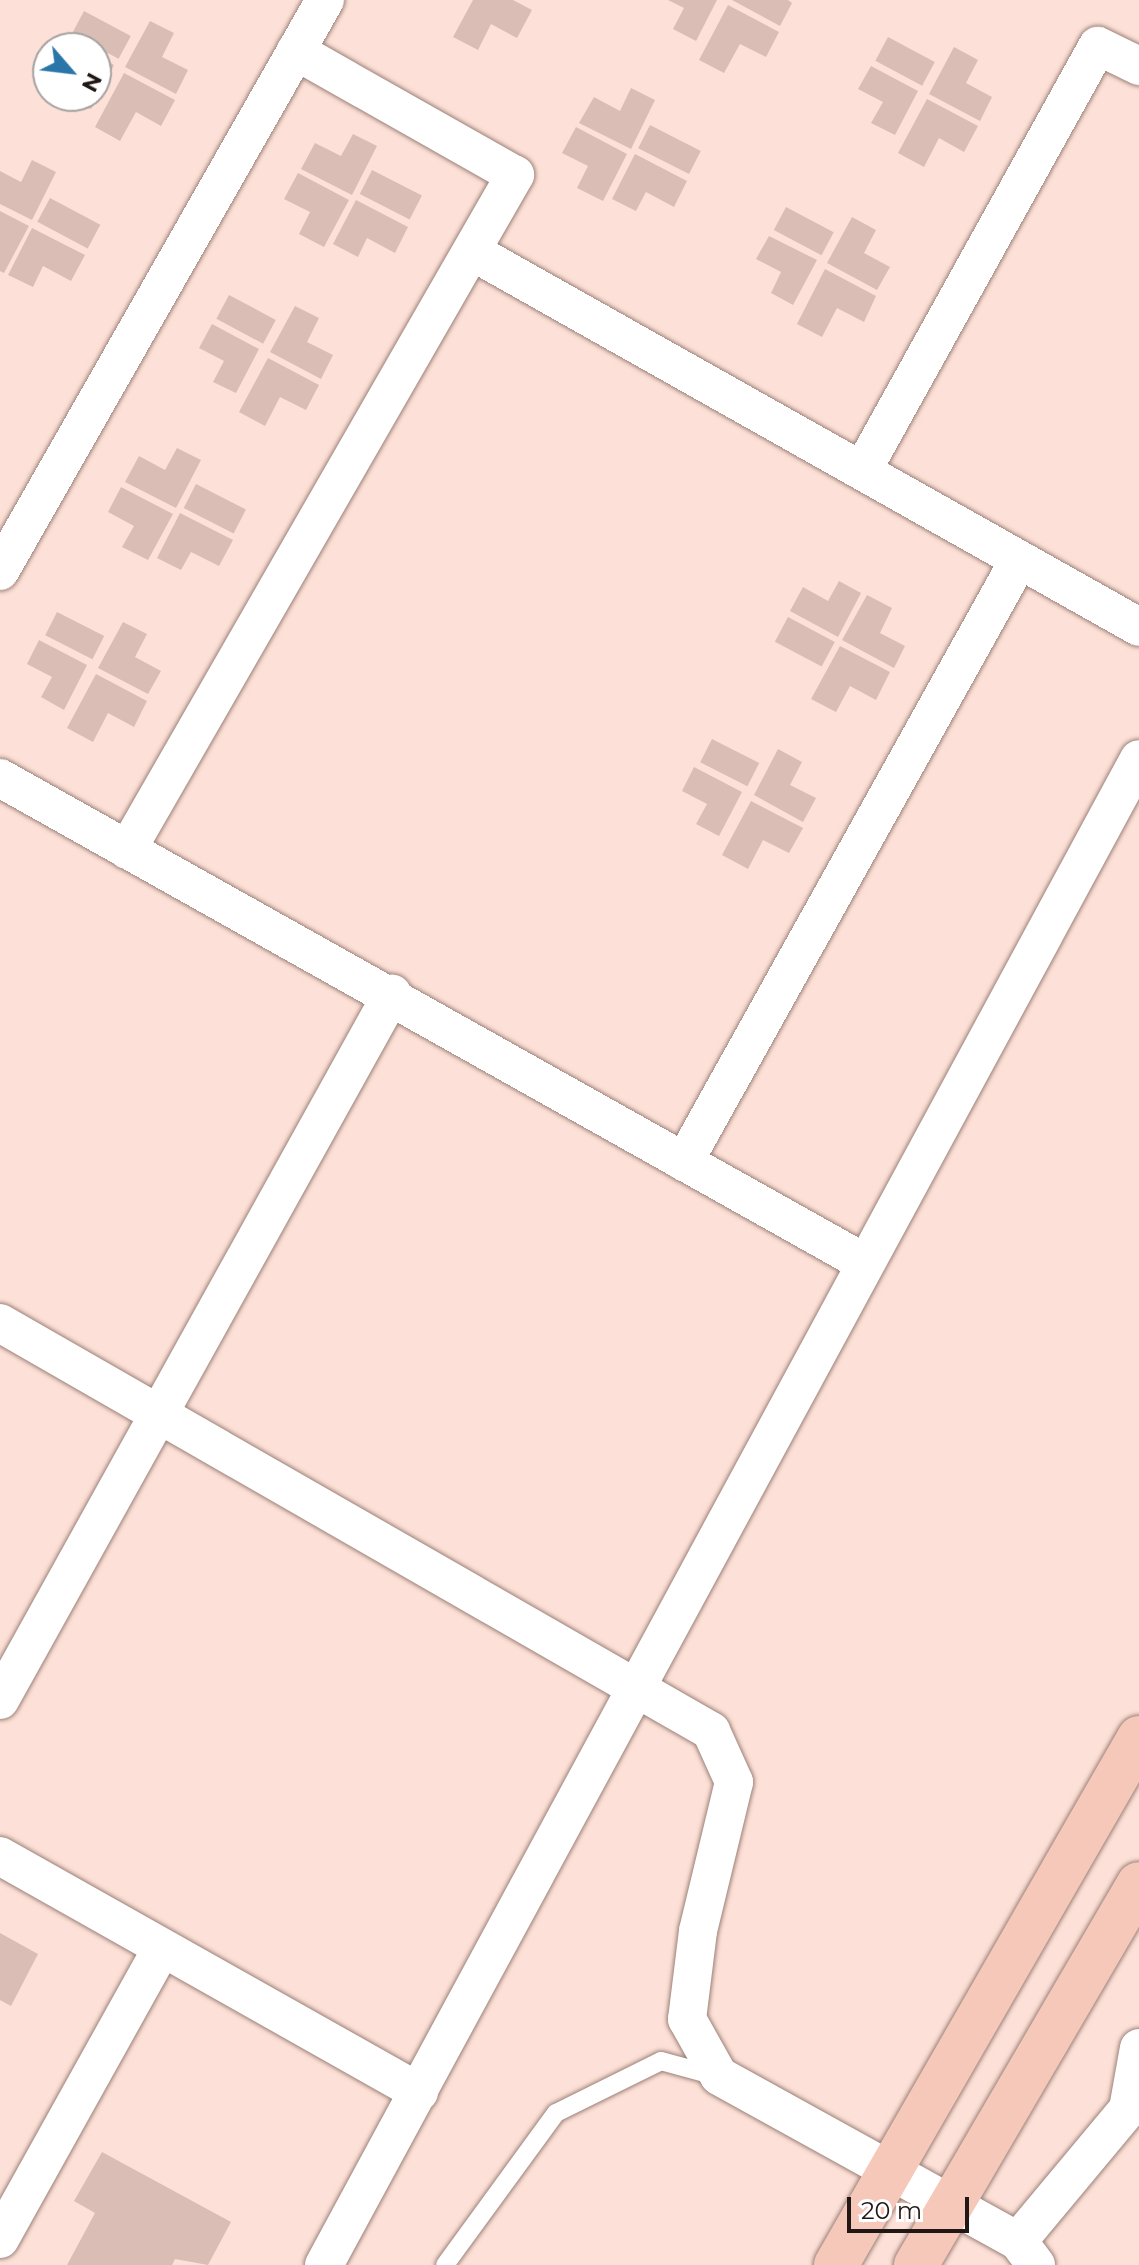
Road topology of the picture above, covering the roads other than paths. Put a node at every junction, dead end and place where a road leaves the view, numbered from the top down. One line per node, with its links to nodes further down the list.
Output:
1 (325, 0): 2 (street)
2 (296, 51): 4 (street); 7 (street)
3 (1139, 66): 5 (street)
4 (473, 252): 5 (street); 11 (street)
5 (862, 471): 6 (street)
6 (1019, 560): 8 (street); 13 (street)
7 (0, 571)
8 (1139, 627)
9 (1139, 759): 14 (street)
10 (0, 778): 11 (street)
11 (127, 850): 12 (street)
12 (392, 994): 13 (street); 16 (street)
13 (684, 1162): 14 (street)
14 (865, 1263): 17 (street)
15 (0, 1323): 16 (street)
16 (159, 1414): 17 (street); 18 (street)
17 (639, 1691): 24 (street); 25 (street)
18 (0, 1700)
19 (1139, 1738): 27 (main road)
20 (0, 1856): 22 (street)
21 (1139, 1884): 28 (main road)
22 (162, 1948): 25 (street); 29 (street)
23 (1139, 2048): 26 (street)
24 (719, 2076): 27 (street); 32 (lane)
25 (419, 2092): 31 (street)
26 (1134, 2104): 30 (street)
27 (891, 2170): 28 (street); 33 (main road)
28 (952, 2203): 30 (street); 34 (main road)
29 (0, 2239)
30 (1027, 2253)
31 (324, 2265)
32 (445, 2265)
33 (836, 2265)
34 (916, 2265)

